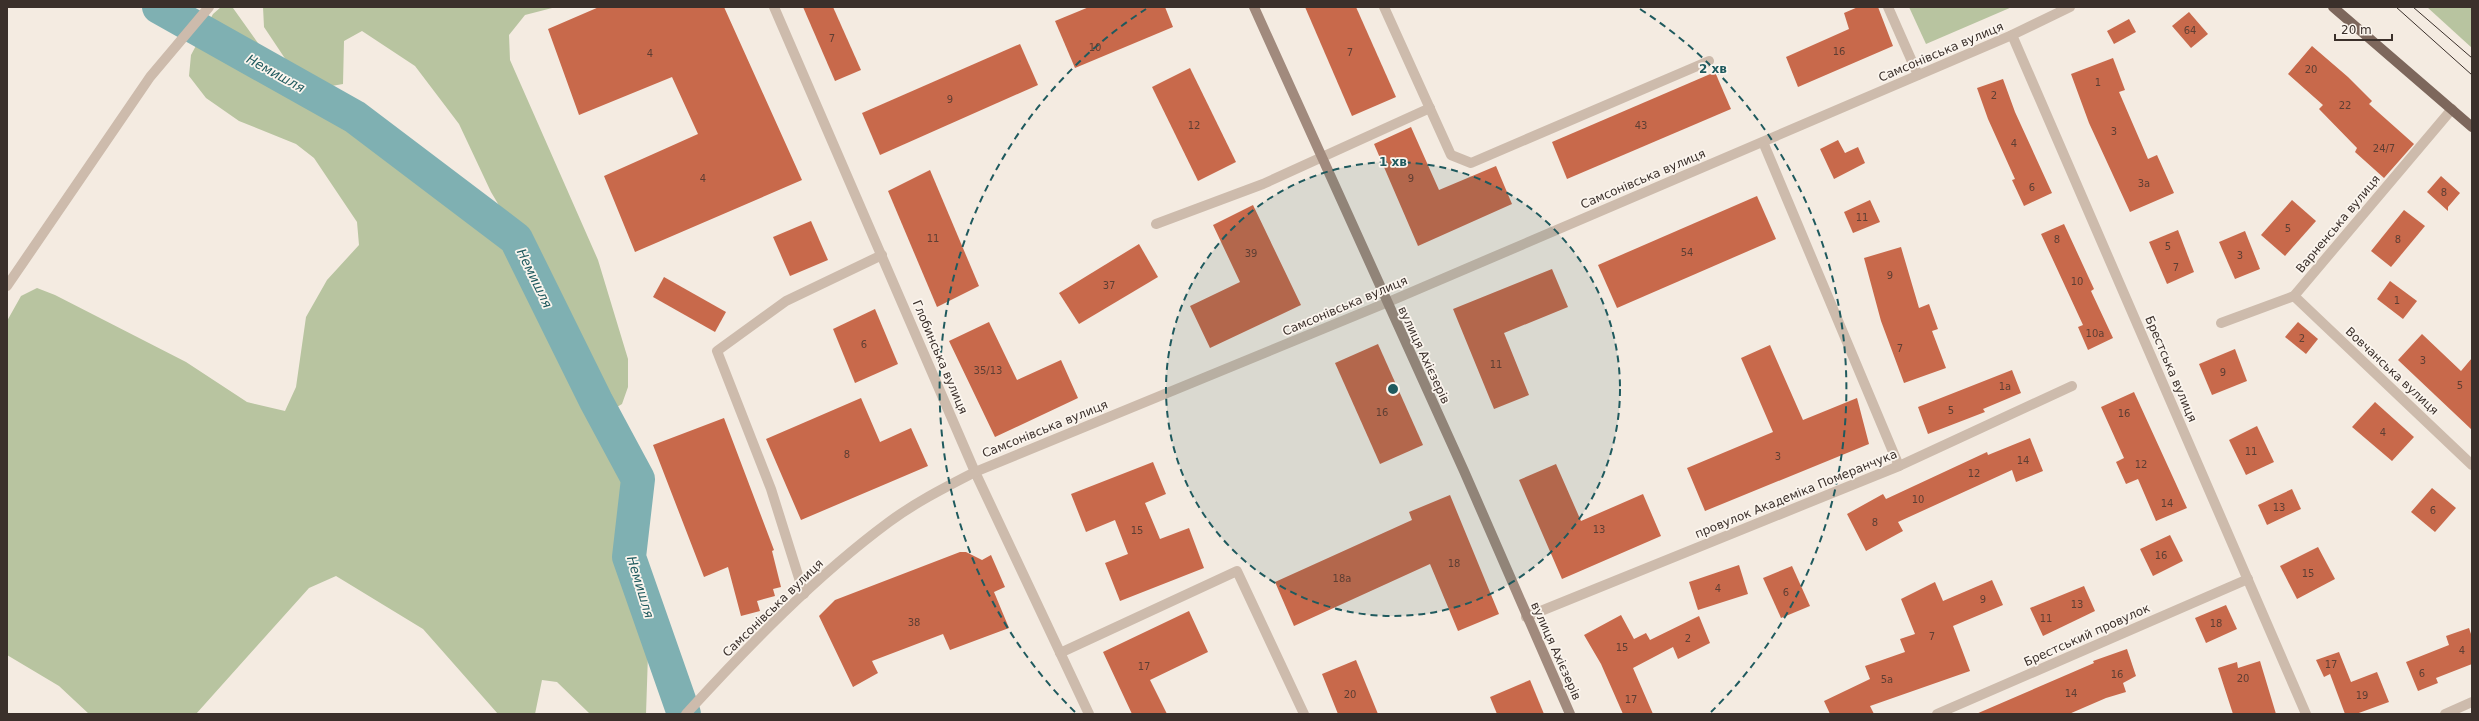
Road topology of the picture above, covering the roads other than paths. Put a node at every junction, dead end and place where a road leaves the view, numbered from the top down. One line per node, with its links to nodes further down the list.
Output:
1 (209, 7): 18 (street)
2 (774, 7): 17 (street, Глобинська вулиця)
3 (1254, 7): 15 (main road, вулиця Ахієзерів)
4 (1384, 7): 11 (street)
5 (1888, 7): 10 (street)
6 (2070, 7): 8 (street, Самсонівська вулиця)
7 (2333, 7): 12 (main road)
8 (2012, 35): 10 (street, Самсонівська вулиця); 26 (street, Брестська вулиця)
9 (1709, 61): 11 (street)
10 (1918, 75): 14 (street, Самсонівська вулиця)
11 (1430, 108): 15 (street)
12 (2452, 109): 13 (main road); 19 (street, Варненська вулиця)
13 (2470, 122)
14 (1763, 142): 20 (street, Самсонівська вулиця); 24 (street)
15 (1321, 158): 16 (street); 20 (main road, вулиця Ахієзерів)
16 (1156, 224)
17 (882, 255): 25 (street, Глобинська вулиця); 27 (street)
18 (7, 286)
19 (2294, 296): 21 (street, Варненська вулиця); 23 (street, Вовчанська вулиця)
20 (1386, 303): 25 (street, Самсонівська вулиця); 28 (main road, вулиця Ахієзерів)
21 (2221, 323)
22 (2072, 386): 24 (street, провулок Академіка Померанчука)
23 (2472, 465)
24 (1899, 466): 28 (street, провулок Академіка Померанчука)
25 (975, 472): 27 (street, Самсонівська вулиця); 29 (street, Глобинська вулиця)
26 (2248, 579): 35 (street, Брестський провулок); 36 (street, Брестська вулиця)
27 (804, 594): 31 (street, Самсонівська вулиця)
28 (1526, 617): 34 (main road, вулиця Ахієзерів)
29 (1060, 653): 32 (street, Глобинська вулиця); 33 (street)
30 (2472, 702): 37 (street)
31 (686, 714)
32 (1089, 714)
33 (1304, 714)
34 (1570, 714)
35 (1937, 714)
36 (2306, 714)
37 (2445, 714)

